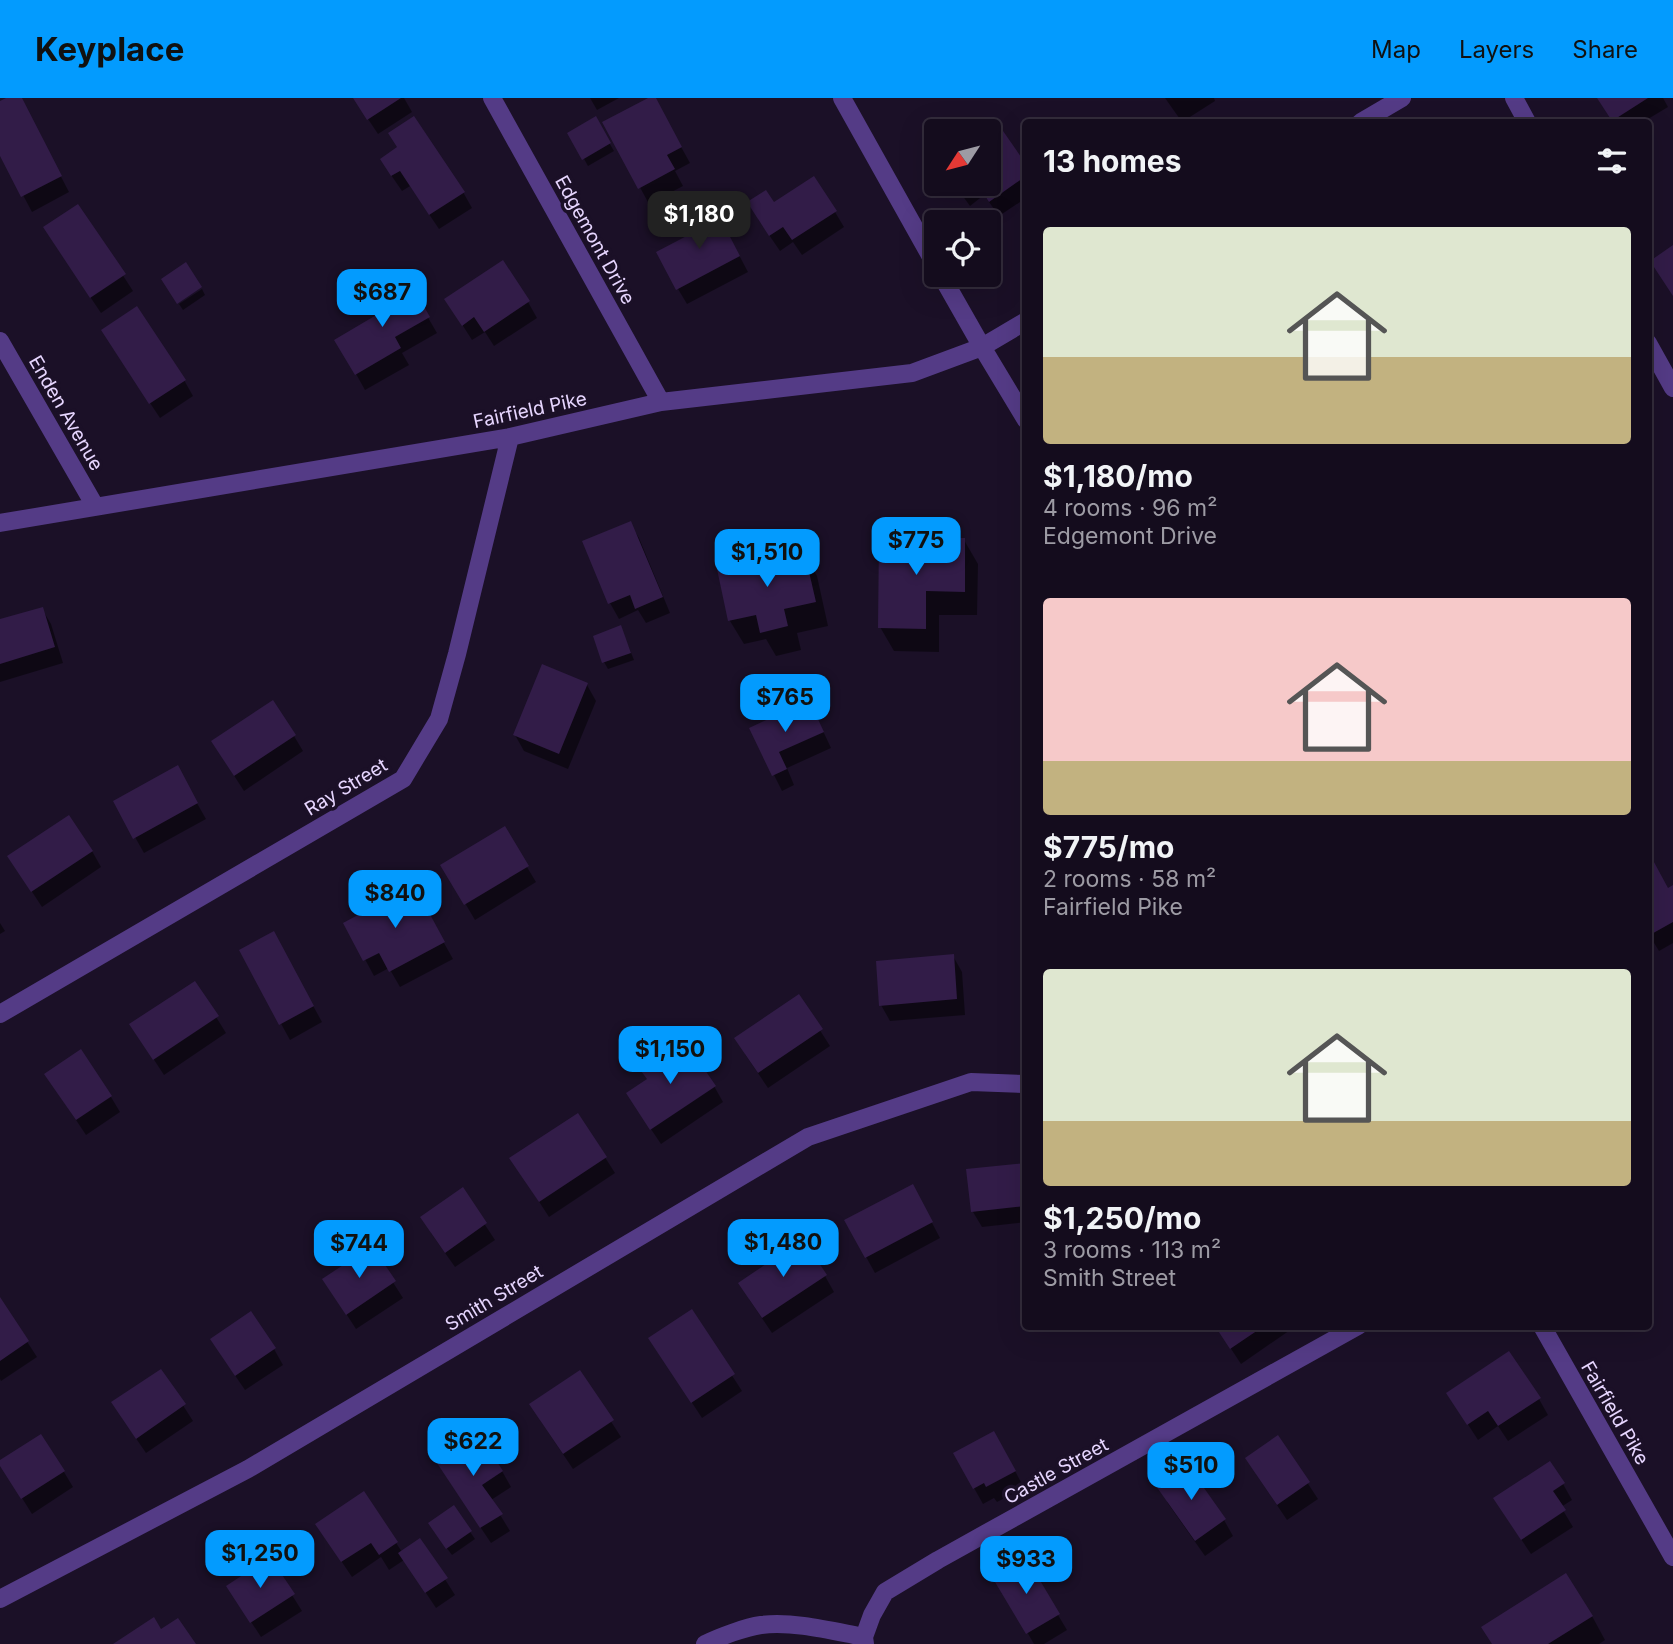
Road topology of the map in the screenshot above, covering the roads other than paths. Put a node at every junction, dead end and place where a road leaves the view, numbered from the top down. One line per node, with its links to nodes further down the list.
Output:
1 (492, 98): 14 (street, Edgemont Drive)
2 (842, 98): 7 (street)
3 (1402, 98): 5 (street)
4 (1514, 98): 6 (street)
5 (1366, 119)
6 (1525, 119)
7 (924, 245)
8 (948, 287): 11 (street)
9 (1022, 323): 11 (street, Fairfield Pike)
10 (0, 341): 17 (street, Enden Avenue)
11 (982, 347): 14 (street, Fairfield Pike); 15 (street)
12 (1652, 350): 13 (street)
13 (1673, 388)
14 (661, 402): 16 (street, Fairfield Pike)
15 (1022, 413)
16 (510, 437): 17 (street, Fairfield Pike); 19 (street, Ray Street)
17 (95, 506): 18 (street, Fairfield Pike)
18 (0, 523)
19 (0, 1014)
20 (1022, 1084): 24 (street, Smith Street)
21 (1351, 1330): 25 (street, Castle Street)
22 (1544, 1330): 23 (street, Fairfield Pike)
23 (1673, 1557)
24 (0, 1599)
25 (864, 1641): 26 (street)
26 (705, 1644)

